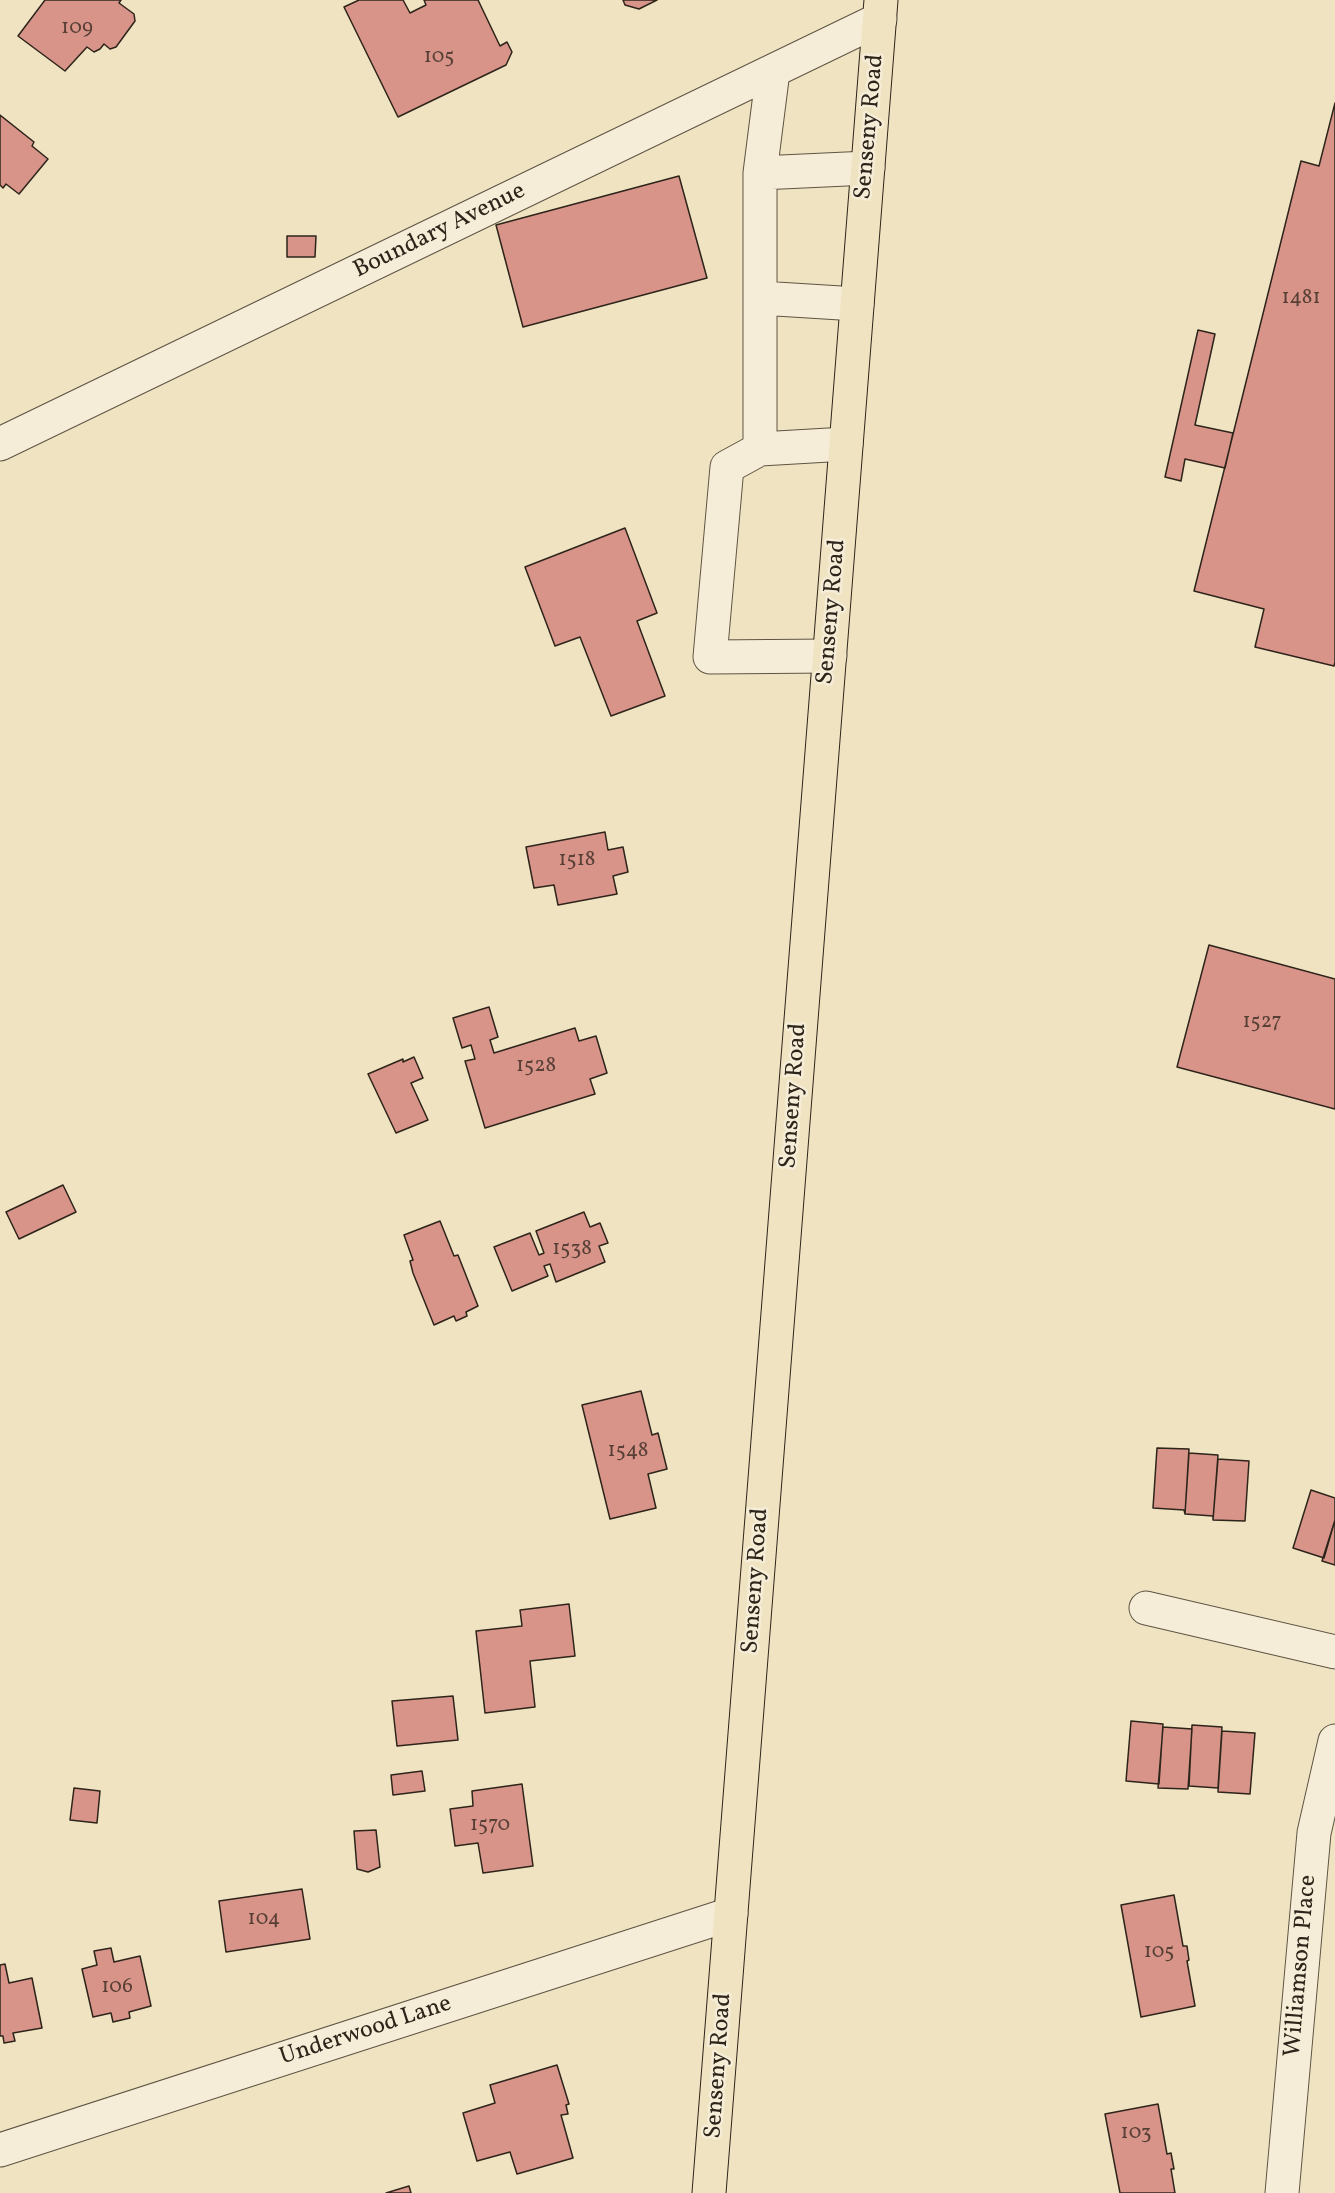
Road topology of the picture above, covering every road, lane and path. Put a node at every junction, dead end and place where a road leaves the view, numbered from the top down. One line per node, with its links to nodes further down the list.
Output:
1 (880, 10): 2 (street, Boundary Avenue); 3 (main road, Senseny Road)
2 (773, 71): 4 (street); 7 (street, Boundary Avenue)
3 (868, 168): 4 (street); 6 (main road, Senseny Road)
4 (760, 172): 5 (street)
5 (760, 298): 6 (street); 9 (street)
6 (858, 304): 8 (main road, Senseny Road)
7 (0, 444)
8 (846, 444): 9 (street); 10 (main road, Senseny Road)
9 (760, 449): 10 (street)
10 (830, 656): 14 (main road, Senseny Road)
11 (1146, 1608): 12 (street)
12 (1335, 1652)
13 (1335, 1741): 17 (street, Williamson Place)
14 (731, 1914): 15 (street, Underwood Lane); 16 (main road, Senseny Road)
15 (0, 2150)
16 (710, 2193)
17 (1282, 2193)

